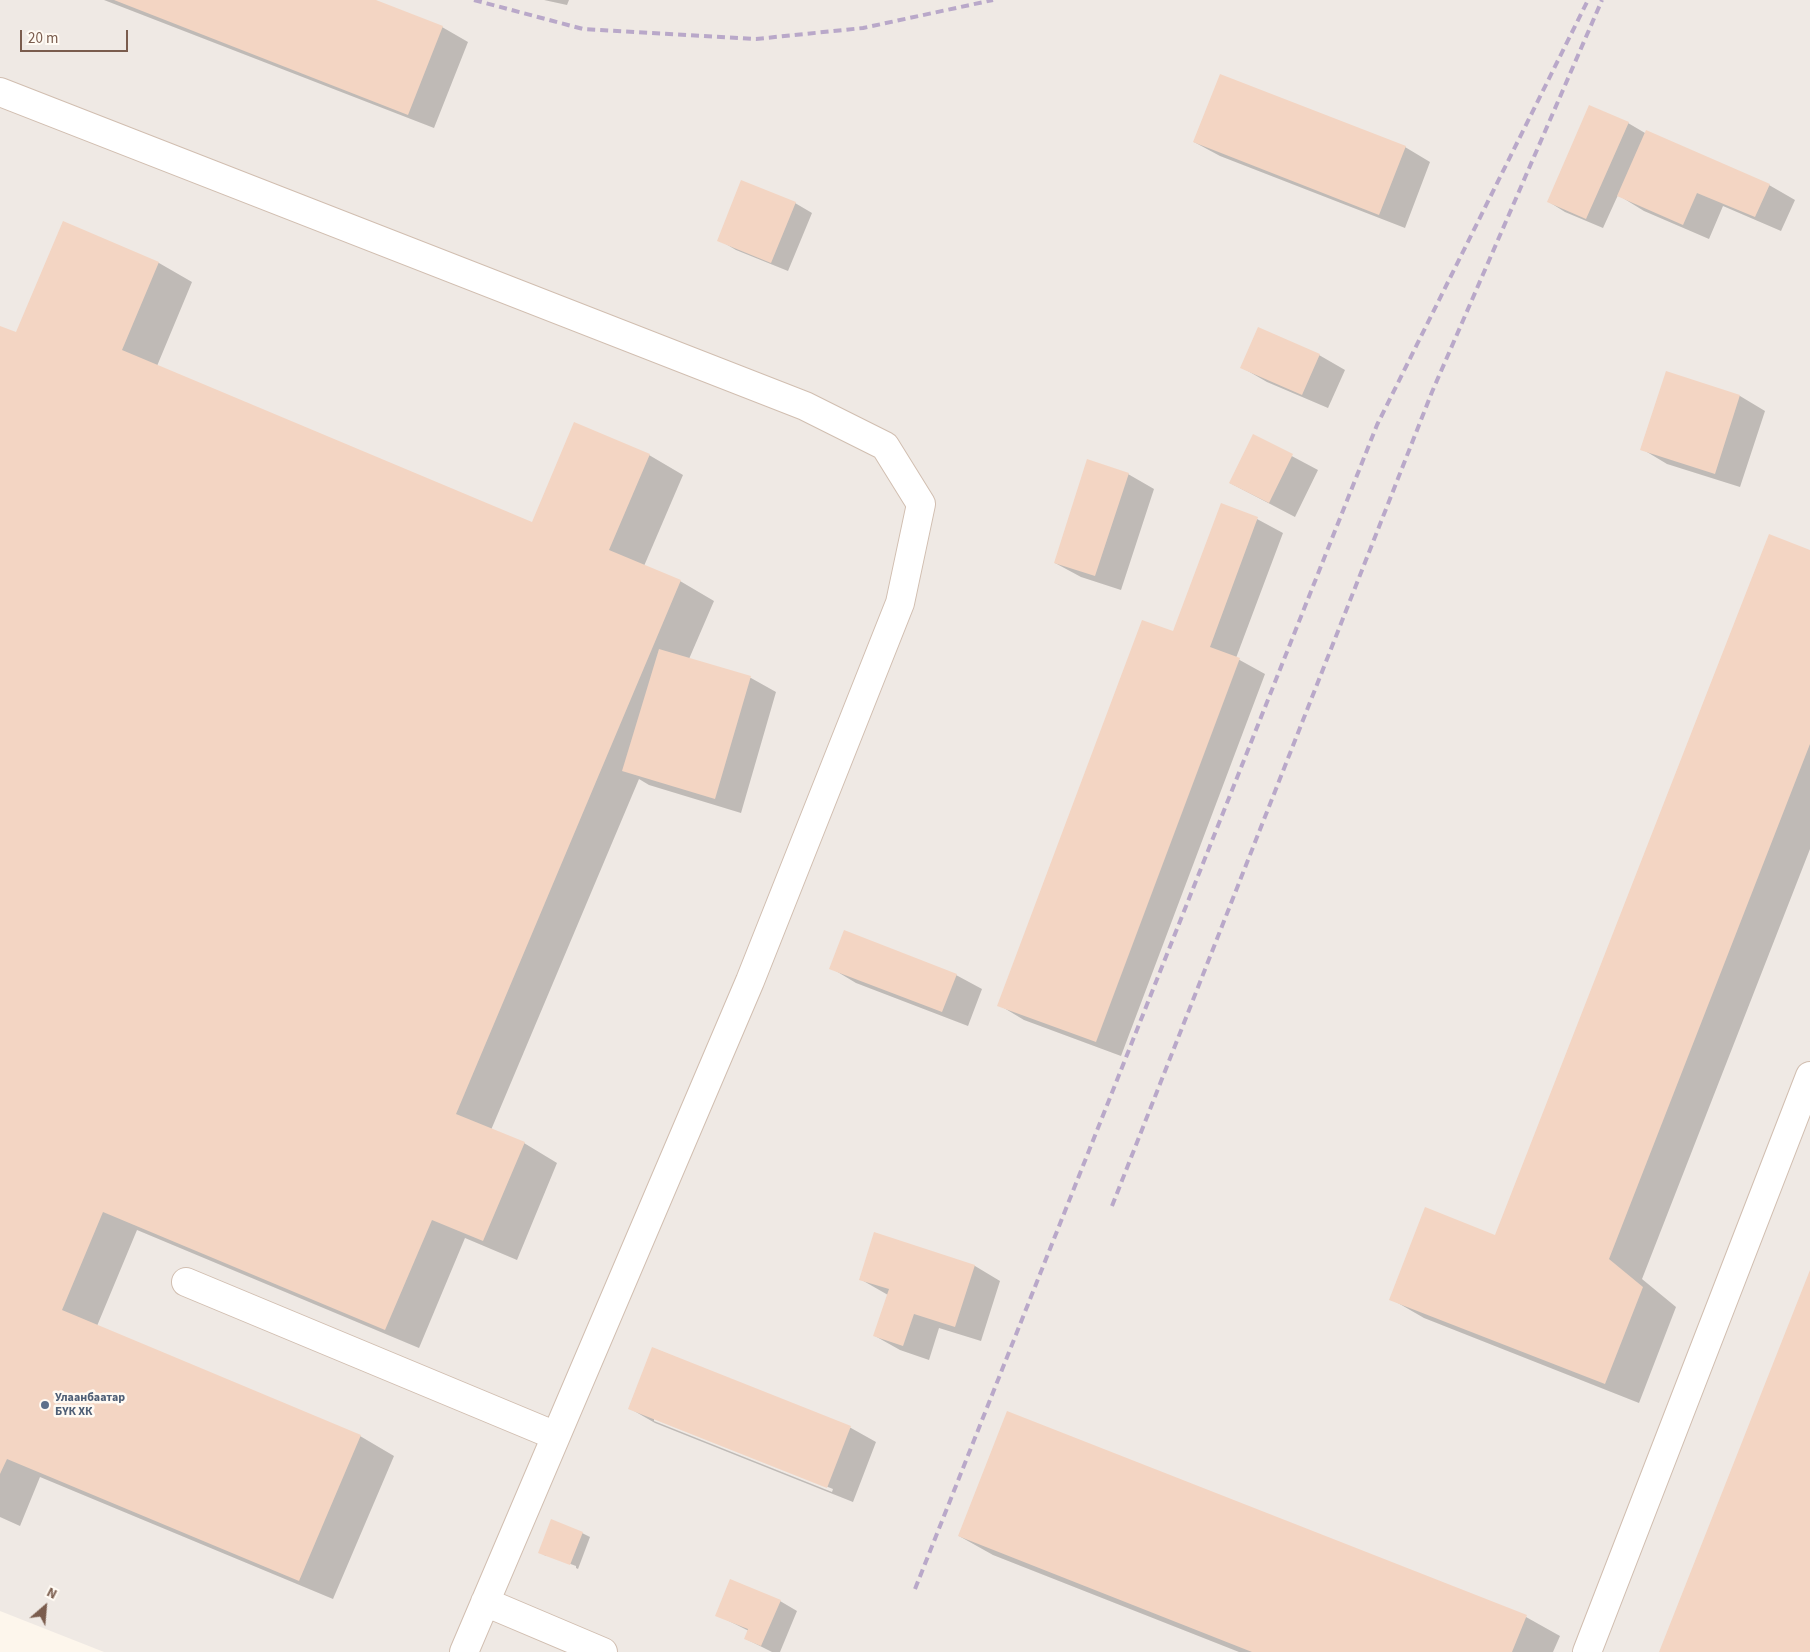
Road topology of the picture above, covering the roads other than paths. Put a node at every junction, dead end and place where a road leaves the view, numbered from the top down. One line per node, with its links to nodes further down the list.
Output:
1 (0, 92): 4 (lane)
2 (1810, 1076): 8 (lane)
3 (186, 1282): 4 (lane)
4 (556, 1436): 5 (lane)
5 (485, 1602): 6 (lane); 7 (lane)
6 (464, 1652)
7 (603, 1652)
8 (1587, 1652)

